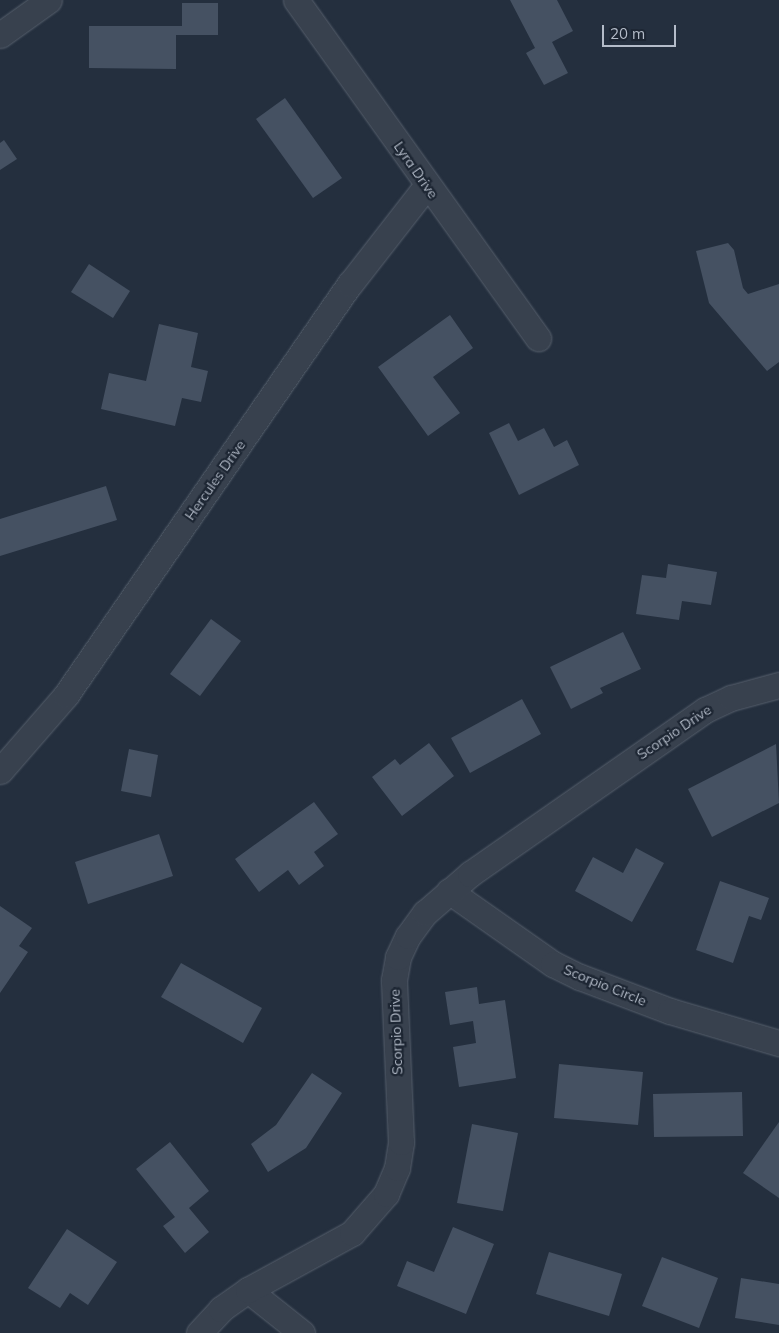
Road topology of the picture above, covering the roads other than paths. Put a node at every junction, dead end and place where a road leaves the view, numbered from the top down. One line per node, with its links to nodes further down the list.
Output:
1 (49, 0): 3 (street)
2 (296, 0): 4 (street, Lyra Drive)
3 (0, 35)
4 (426, 185): 5 (street, Lyra Drive); 7 (street, Hercules Drive)
5 (538, 338)
6 (779, 685): 8 (street, Scorpio Drive)
7 (0, 771)
8 (449, 891): 9 (street, Scorpio Circle); 10 (street, Scorpio Drive)
9 (779, 1043)
10 (248, 1290): 11 (street, Scorpio Drive); 12 (street)
11 (199, 1333)
12 (302, 1333)

